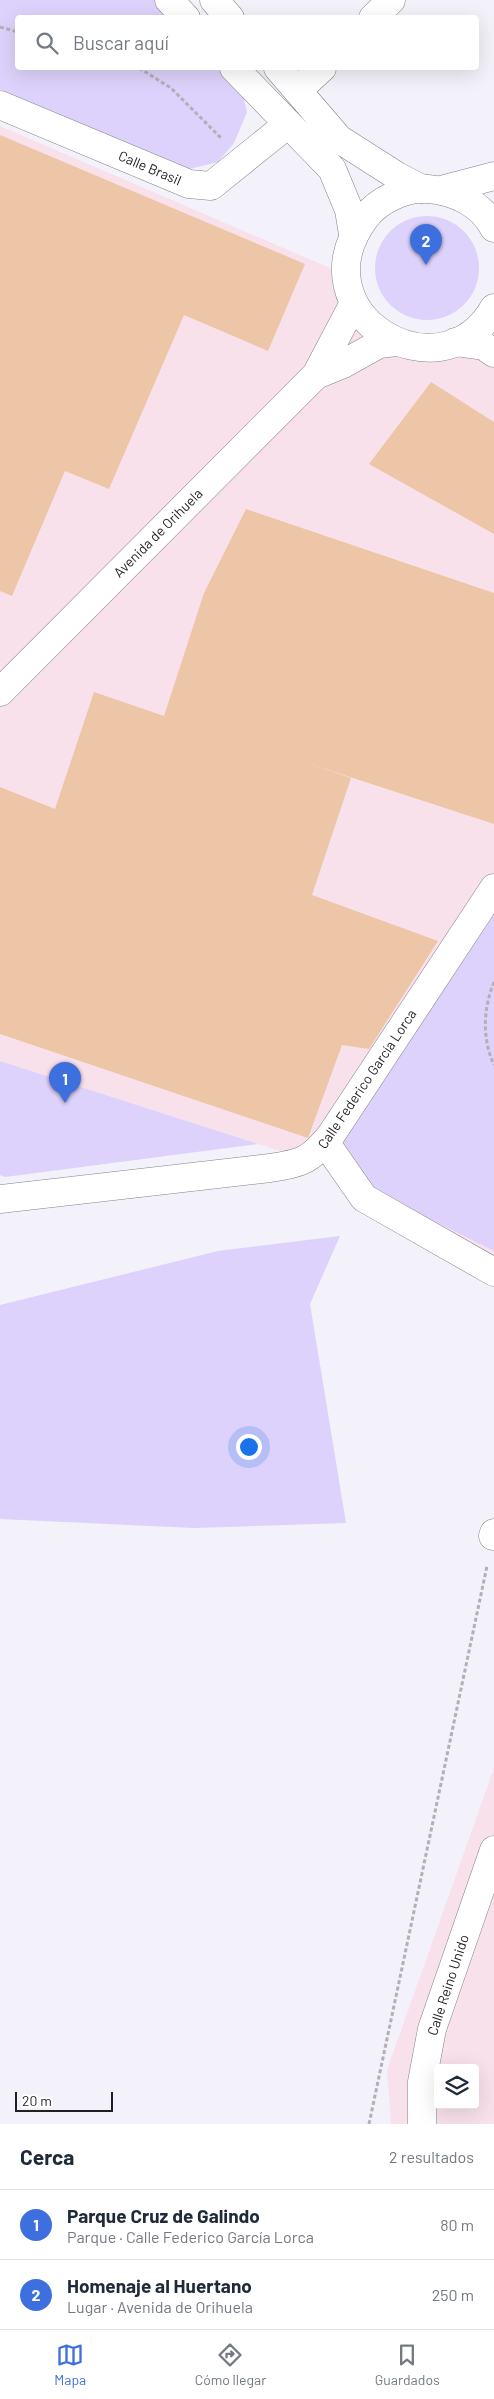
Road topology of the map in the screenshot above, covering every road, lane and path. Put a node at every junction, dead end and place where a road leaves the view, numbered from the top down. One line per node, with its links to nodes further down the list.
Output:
1 (169, 0): 4 (street)
2 (214, 0): 5 (street)
3 (391, 0): 6 (street)
4 (183, 15)
5 (227, 15)
6 (376, 15)
7 (0, 27): 8 (path)
8 (15, 31)
9 (141, 70): 16 (path)
10 (236, 70): 15 (street)
11 (280, 70): 13 (street)
12 (320, 70): 13 (street)
13 (299, 89): 18 (street)
14 (0, 105): 15 (street, Calle Brasil)
15 (288, 124): 20 (street)
16 (227, 141)
17 (494, 176): 18 (street)
18 (432, 190): 19 (street); 20 (street)
19 (494, 228)
20 (353, 234): 21 (street)
21 (354, 303): 23 (street); 26 (street, Avenida de Orihuela)
22 (494, 308): 24 (street)
23 (396, 342): 24 (street); 26 (street, Avenida de Orihuela)
24 (455, 342): 25 (street)
25 (494, 353)
26 (316, 375): 27 (street, Avenida de Orihuela)
27 (0, 692)
28 (494, 888): 31 (street, Calle Federico García Lorca)
29 (494, 982): 30 (path)
30 (494, 1066)
31 (325, 1142): 32 (street, Calle Federico García Lorca); 33 (street)
32 (0, 1199)
33 (494, 1272)
34 (494, 1534): 36 (path)
35 (494, 1850): 37 (street, Calle Reino Unido)
36 (369, 2124)
37 (422, 2124)

